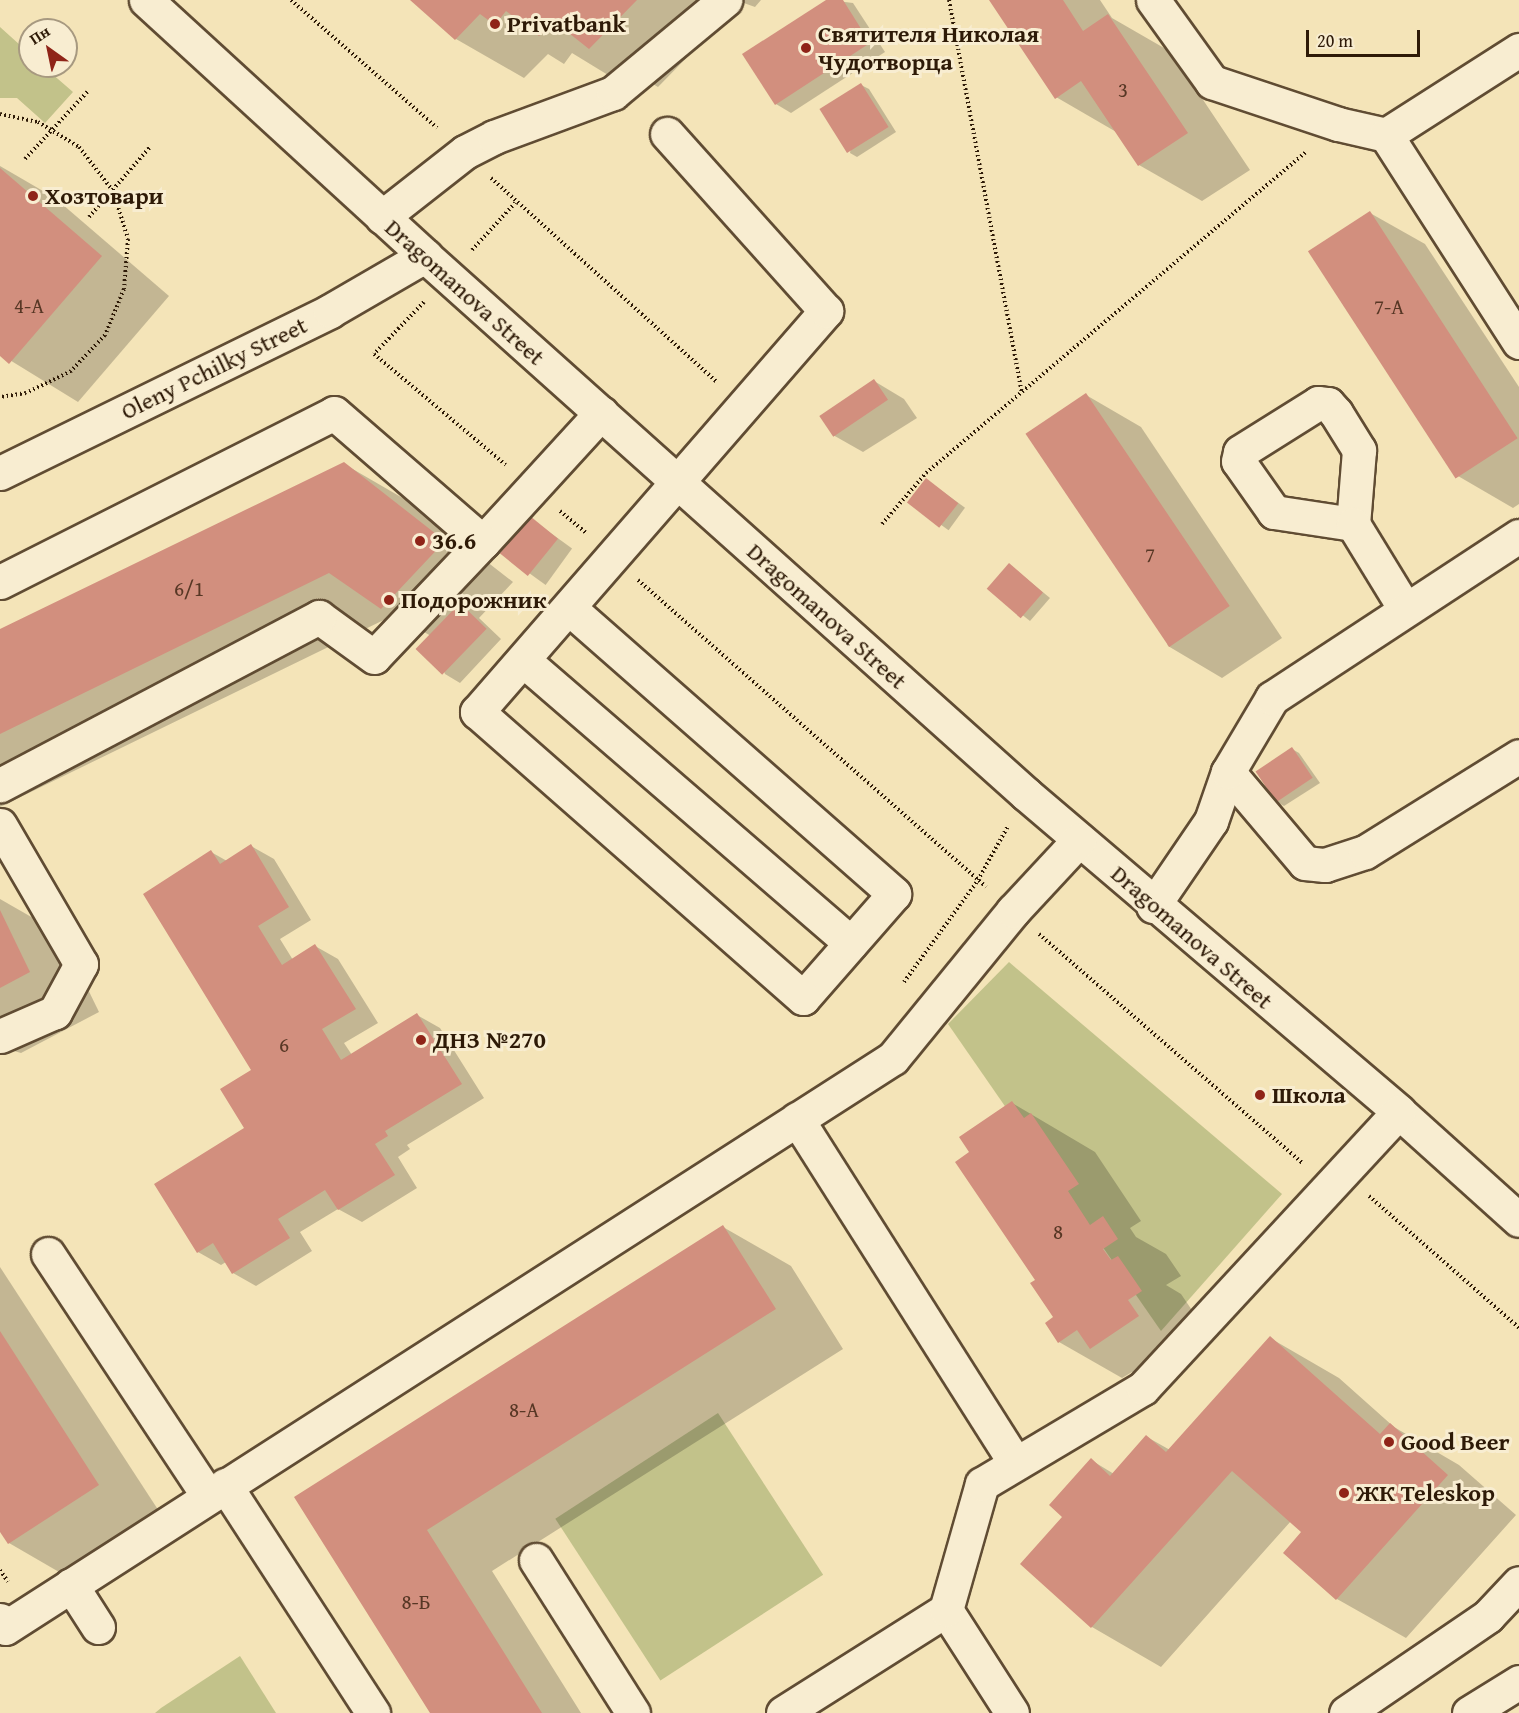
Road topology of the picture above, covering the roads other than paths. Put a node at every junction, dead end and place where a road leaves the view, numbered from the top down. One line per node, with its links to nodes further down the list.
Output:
1 (146, 0): 7 (street, Dragomanova Street)
2 (725, 0): 7 (street)
3 (1154, 0): 6 (street)
4 (1519, 51): 6 (street)
5 (668, 134): 12 (street)
6 (1386, 135): 9 (street)
7 (382, 217): 8 (street, Dragomanova Street)
8 (437, 266): 10 (street, Dragomanova Street); 11 (street, Oleny Pchilky Street)
9 (1519, 342)
10 (601, 413): 12 (street, Dragomanova Street); 15 (street)
11 (0, 473)
12 (680, 483): 17 (street); 24 (street, Dragomanova Street)
13 (1353, 524): 18 (street)
14 (1519, 536): 18 (street)
15 (483, 542): 16 (street); 22 (street)
16 (0, 582)
17 (569, 608): 19 (street); 26 (street)
18 (1406, 609): 21 (street)
19 (523, 660): 26 (street); 26 (street)
20 (1519, 756): 21 (street)
21 (1228, 772): 25 (street)
22 (0, 785)
23 (0, 825): 27 (street)
24 (1079, 840): 25 (street, Dragomanova Street); 29 (street)
25 (1153, 906): 28 (street, Dragomanova Street)
26 (851, 943)
27 (0, 1036)
28 (1399, 1112): 30 (street, Dragomanova Street); 32 (street)
29 (797, 1119): 32 (street); 33 (street)
30 (1519, 1221)
31 (48, 1254): 33 (street)
32 (1016, 1463): 37 (street)
33 (217, 1491): 36 (street); 41 (street)
34 (536, 1560): 42 (street)
35 (1519, 1583): 45 (street)
36 (71, 1585): 38 (street); 39 (street)
37 (946, 1610): 43 (street); 44 (street)
38 (0, 1620)
39 (98, 1627)
40 (1519, 1682): 46 (street)
41 (373, 1713)
42 (633, 1713)
43 (783, 1713)
44 (1012, 1713)
45 (1346, 1713)
46 (1469, 1713)

